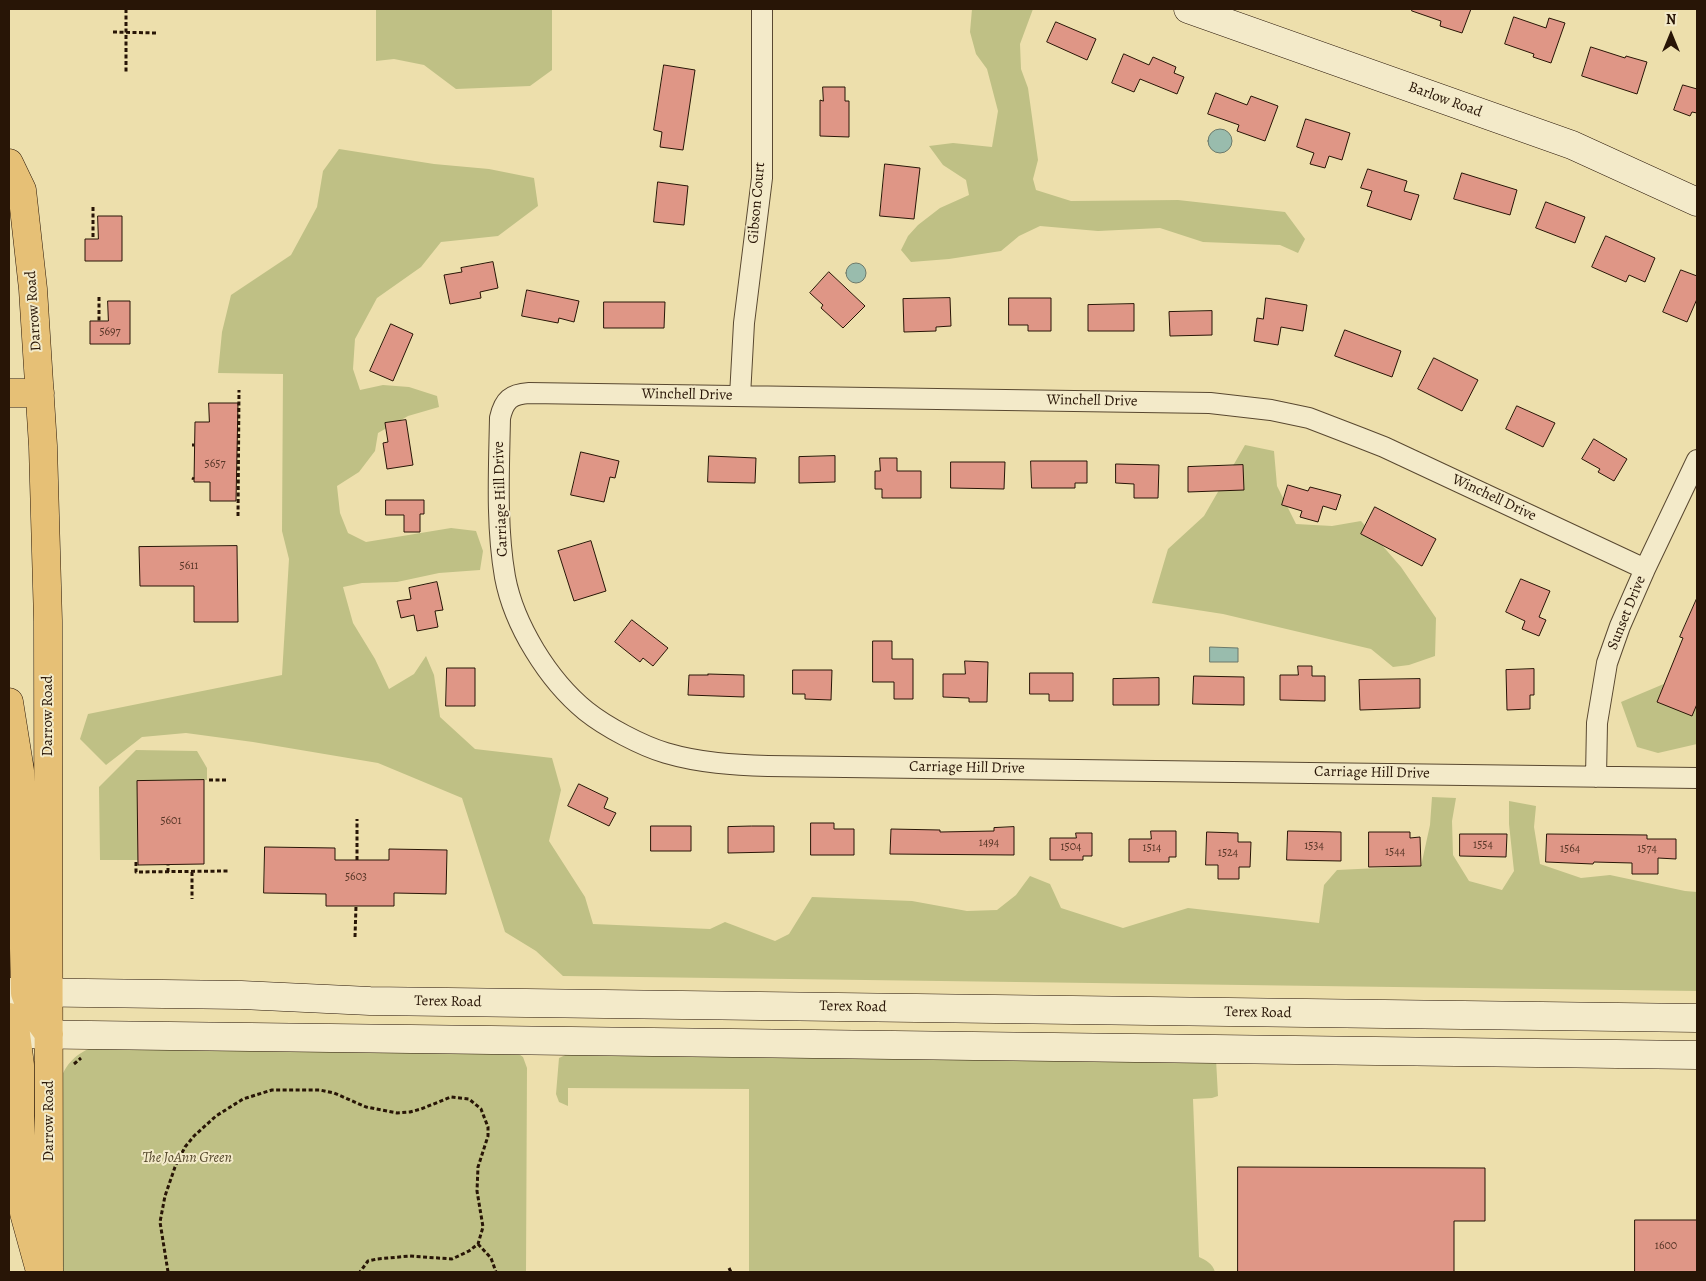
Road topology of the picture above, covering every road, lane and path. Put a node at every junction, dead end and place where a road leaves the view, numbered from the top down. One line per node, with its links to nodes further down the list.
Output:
1 (126, 9): 5 (path)
2 (762, 9): 17 (street, Gibson Court)
3 (1188, 9): 9 (street, Barlow Road)
4 (112, 32): 5 (path)
5 (126, 33): 6 (path); 7 (path)
6 (156, 33)
7 (126, 72)
8 (9, 163): 16 (main road, Darrow Road)
9 (1697, 202)
10 (93, 208): 11 (path)
11 (93, 239)
12 (99, 297): 13 (path)
13 (99, 321)
14 (239, 390): 20 (path)
15 (9, 393): 16 (main road)
16 (40, 393): 23 (main road, Darrow Road)
17 (740, 396): 18 (street, Winchell Drive); 21 (street, Winchell Drive)
18 (507, 401): 24 (street, Carriage Hill Drive)
19 (1697, 460): 21 (street, Sunset Drive)
20 (238, 516)
21 (1645, 569): 24 (street, Sunset Drive)
22 (9, 702): 23 (main road); 38 (main road)
23 (48, 702): 38 (main road, Darrow Road)
24 (1596, 777): 25 (street, Carriage Hill Drive)
25 (1697, 778)
26 (209, 780): 27 (path)
27 (228, 780)
28 (357, 819): 29 (path)
29 (357, 860)
30 (136, 862): 33 (path)
31 (168, 864): 33 (path)
32 (228, 871): 34 (path)
33 (168, 872): 34 (path)
34 (192, 872): 35 (path)
35 (192, 899)
36 (356, 906): 37 (path)
37 (355, 937)
38 (28, 993): 39 (street, Terex Road); 44 (main road, Darrow Road)
39 (536, 1003): 40 (street, Terex Road); 45 (street)
40 (1227, 1012): 41 (street, Terex Road); 46 (street)
41 (1555, 1016): 42 (street, Terex Road); 47 (street)
42 (1697, 1018)
43 (11, 1028): 44 (street); 53 (main road)
44 (49, 1034): 45 (street); 54 (main road, Darrow Road)
45 (535, 1040): 46 (street)
46 (1227, 1049): 47 (street)
47 (1554, 1053): 49 (street)
48 (85, 1055): 50 (path)
49 (1697, 1055)
50 (74, 1064)
51 (478, 1244): 55 (path); 56 (path); 57 (path)
52 (729, 1268): 58 (path)
53 (40, 1272)
54 (49, 1272)
55 (168, 1272)
56 (360, 1272)
57 (496, 1272)
58 (731, 1272)

